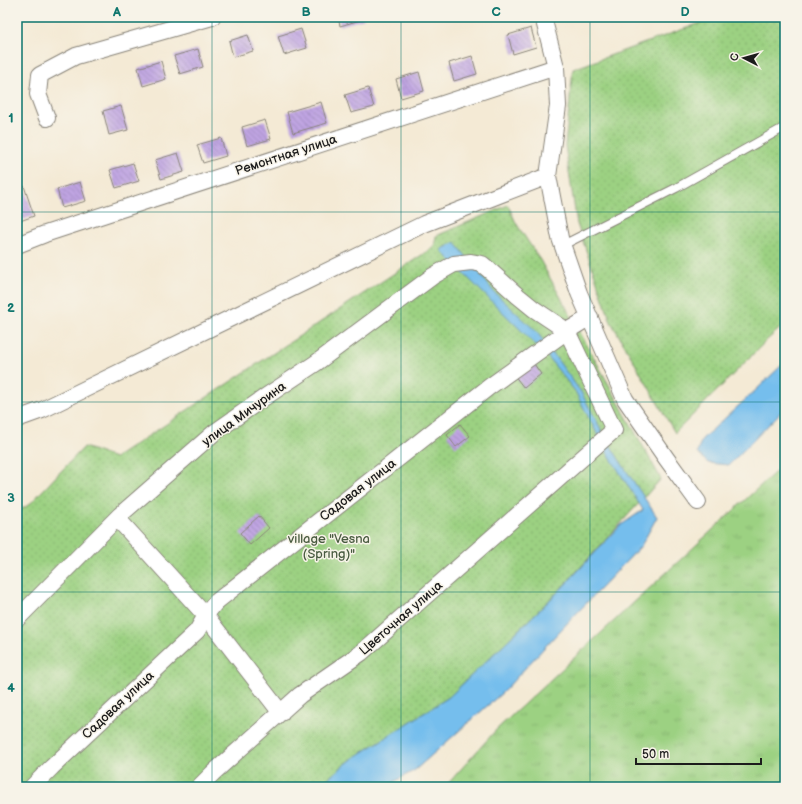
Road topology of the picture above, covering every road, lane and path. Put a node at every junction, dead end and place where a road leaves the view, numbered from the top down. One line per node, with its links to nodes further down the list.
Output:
1 (212, 17): 4 (street)
2 (543, 17): 3 (street)
3 (556, 67): 6 (street); 7 (street, Ремонтная улица)
4 (47, 118)
5 (785, 127): 8 (lane)
6 (548, 176): 8 (street); 11 (street)
7 (17, 245)
8 (563, 245): 9 (street)
9 (590, 317): 10 (street, Садовая улица); 12 (street)
10 (567, 331): 13 (street, улица Мичурина); 14 (street, Садовая улица); 16 (street, Цветочная улица)
11 (17, 419)
12 (698, 502)
13 (117, 518): 14 (street); 15 (street, улица Мичурина)
14 (206, 616): 16 (street); 17 (street, Садовая улица)
15 (17, 619)
16 (281, 713): 18 (street, Цветочная улица)
17 (32, 787)
18 (199, 787)

